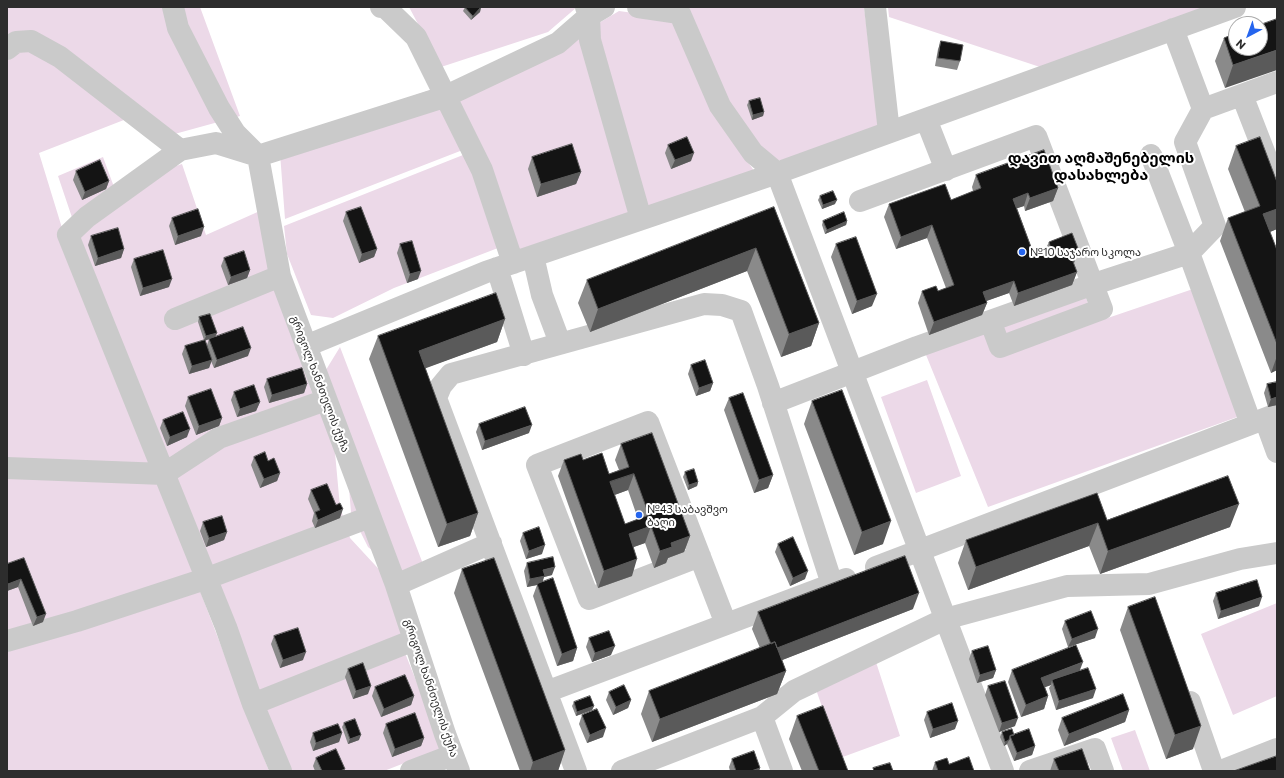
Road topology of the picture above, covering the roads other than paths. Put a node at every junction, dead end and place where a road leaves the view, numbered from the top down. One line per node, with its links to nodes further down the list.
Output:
1 (173, 7): 18 (street)
2 (381, 7): 12 (street)
3 (638, 7): 7 (street)
4 (875, 7): 15 (street)
5 (1234, 7): 8 (street)
6 (593, 10): 12 (street); 23 (street)
7 (678, 10): 20 (street)
8 (1173, 29): 13 (street); 14 (street)
9 (7, 49): 16 (street)
10 (1277, 82): 11 (street)
11 (1242, 95): 13 (street); 21 (street)
12 (444, 96): 18 (street); 25 (street)
13 (1202, 109): 24 (street)
14 (926, 119): 15 (street); 19 (street)
15 (889, 132): 20 (street)
16 (180, 150): 18 (street); 38 (street)
17 (1151, 155): 24 (street)
18 (258, 156): 26 (street, გრიგოლ ხანძთელის ქუჩა)
19 (946, 170): 22 (street); 27 (street)
20 (777, 173): 23 (street); 32 (street)
21 (1277, 185)
22 (860, 202)
23 (641, 220): 25 (street)
24 (1189, 253): 27 (street); 35 (street)
25 (514, 262): 29 (street); 30 (street); 31 (street)
26 (280, 276): 28 (street); 30 (street, გრიგოლ ხანძთელის ქუჩა)
27 (1091, 285): 32 (street)
28 (175, 319)
29 (560, 343): 31 (street); 34 (street)
30 (306, 346): 33 (street, გრიგოლ ხანძთელის ქუჩა)
31 (524, 355): 40 (street)
32 (852, 372): 34 (street); 41 (street)
33 (326, 400): 38 (street); 39 (street, გრიგოლ ხანძთელის ქუჩა)
34 (773, 403): 45 (street)
35 (1264, 419): 36 (street); 41 (street)
36 (1277, 452)
37 (9, 467): 38 (street)
38 (164, 474): 44 (street)
39 (370, 517): 44 (street); 47 (street, გრიგოლ ხანძთელის ქუჩა)
40 (491, 543): 47 (street); 54 (street)
41 (920, 551): 45 (street); 49 (street)
42 (700, 556): 42 (street); 50 (street)
43 (1276, 557): 46 (street)
44 (205, 579): 52 (street); 55 (street)
45 (832, 584): 50 (street)
46 (1149, 584): 48 (street); 49 (street)
47 (396, 585): 51 (street, გრიგოლ ხანძთელის ქუჩა)
48 (1157, 606)
49 (945, 619): 56 (street); 64 (street)
50 (726, 624): 54 (street)
51 (414, 640): 55 (street); 58 (street, გრიგოლ ხანძთელის ქუჩა)
52 (7, 641)
53 (1183, 681): 67 (street)
54 (546, 692): 61 (street)
55 (254, 704): 59 (street)
56 (762, 717): 62 (street); 63 (street)
57 (1277, 749): 68 (street)
58 (456, 763): 60 (street)
59 (281, 771)
60 (411, 771)
61 (576, 771)
62 (622, 771)
63 (782, 771)
64 (1002, 771)
65 (1030, 771): 66 (street)
66 (1103, 771)
67 (1214, 771)
68 (1221, 771)

